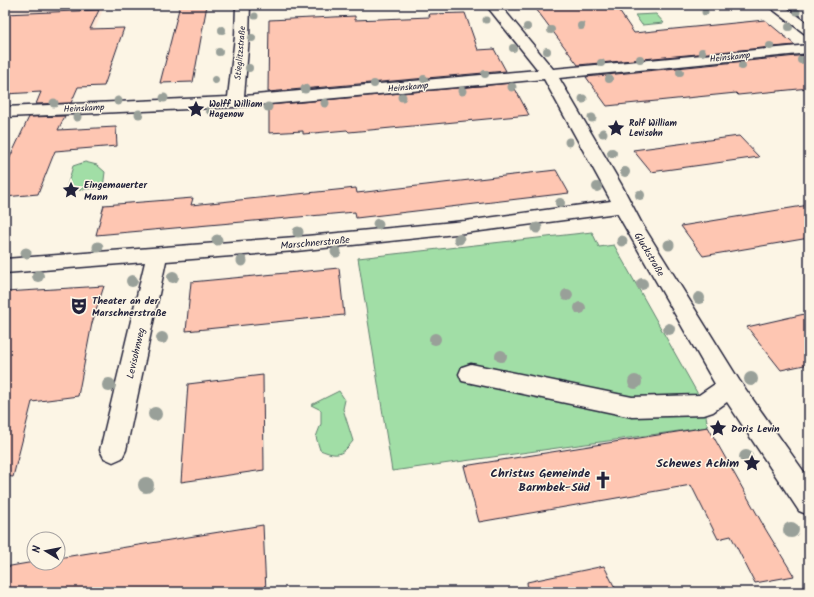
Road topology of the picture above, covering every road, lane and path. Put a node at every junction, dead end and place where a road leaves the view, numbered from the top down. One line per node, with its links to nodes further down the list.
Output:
1 (243, 5): 7 (street, Stieglitzstraße)
2 (493, 5): 6 (street, Gluckstraße)
3 (774, 5): 4 (street)
4 (809, 30)
5 (809, 49): 6 (street, Heinskamp)
6 (549, 74): 7 (street, Heinskamp); 9 (street, Gluckstraße)
7 (235, 102): 8 (street, Heinskamp)
8 (5, 112)
9 (623, 206): 10 (street, Marschnerstraße); 13 (street, Gluckstraße)
10 (157, 255): 11 (street, Marschnerstraße); 14 (street, Levisohnweg)
11 (5, 266)
12 (471, 374): 13 (street)
13 (730, 387): 15 (street, Gluckstraße)
14 (113, 450)
15 (809, 502)

